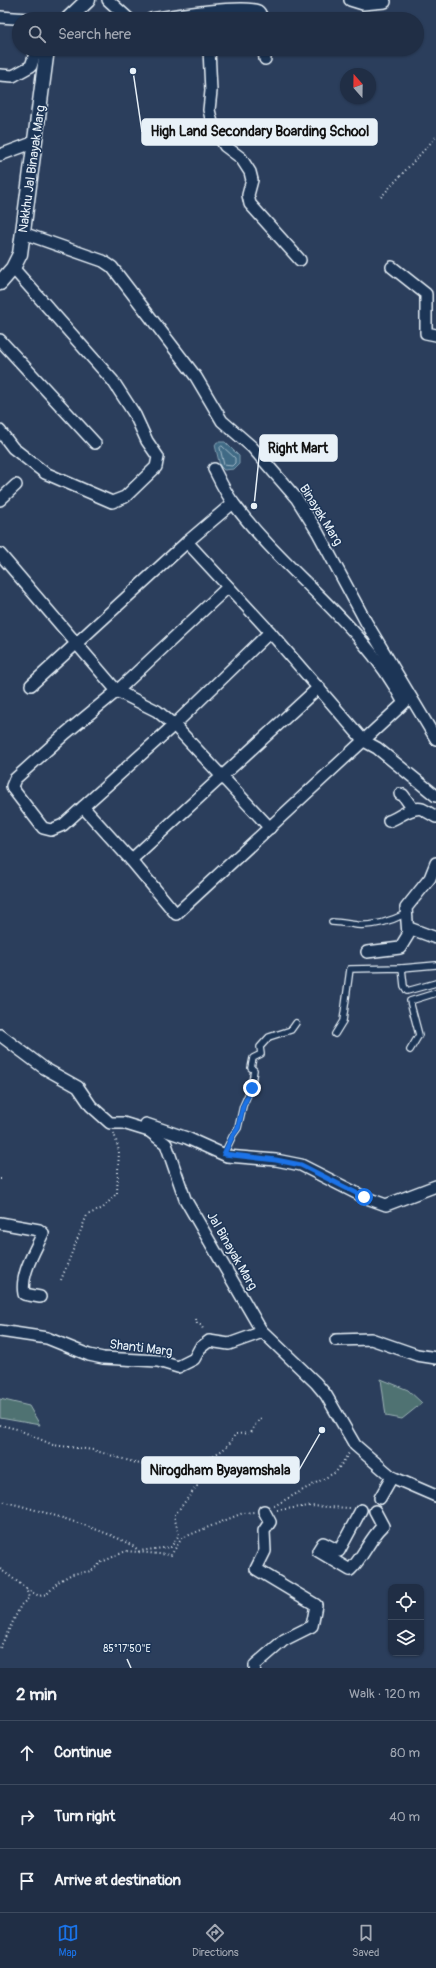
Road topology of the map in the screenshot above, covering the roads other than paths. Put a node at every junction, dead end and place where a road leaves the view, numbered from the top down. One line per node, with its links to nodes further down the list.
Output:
1 (88, 0): 6 (street)
2 (108, 0): 7 (street)
3 (350, 0): 4 (street)
4 (385, 2)
5 (240, 4): 8 (street); 9 (street)
6 (75, 12)
7 (121, 12)
8 (219, 12)
9 (259, 12)
10 (0, 17): 11 (street)
11 (12, 18)
12 (34, 56): 15 (street)
13 (46, 56): 16 (street, Nakkhu Jal Binayak Marg)
14 (209, 56): 19 (street)
15 (0, 75)
16 (35, 142): 17 (street); 18 (street, Nakkhu Jal Binayak Marg)
17 (0, 155)
18 (23, 233): 21 (street, Nakkhu Jal Binayak Marg); 40 (street, Binayak Marg)
19 (300, 260)
20 (392, 267): 23 (street)
21 (12, 268): 22 (street, Nakkhu Jal Binayak Marg); 25 (street)
22 (0, 283)
23 (436, 335)
24 (0, 340): 26 (street)
25 (0, 431)
26 (95, 443)
27 (214, 469): 30 (street)
28 (16, 485): 29 (street)
29 (0, 500)
30 (233, 503): 31 (street); 41 (street)
31 (187, 542): 33 (street); 35 (street)
32 (0, 554): 35 (street)
33 (228, 587): 34 (street); 38 (street)
34 (270, 632): 37 (street); 39 (street)
35 (75, 644): 36 (street); 38 (street)
36 (31, 684)
37 (318, 687): 41 (street); 42 (street)
38 (117, 691): 39 (street); 45 (street)
39 (174, 725): 42 (street); 45 (street)
40 (436, 739)
41 (364, 741): 44 (street); 49 (street)
42 (223, 776): 49 (street); 50 (street)
43 (400, 794): 46 (street)
44 (436, 796)
45 (83, 807): 50 (street)
46 (413, 809): 47 (street); 48 (street)
47 (436, 817)
48 (389, 821)
49 (270, 828): 50 (street)
50 (131, 860)
51 (436, 864): 52 (street)
52 (405, 914): 53 (lane); 54 (street)
53 (332, 922)
54 (409, 928): 55 (street); 56 (street)
55 (436, 938)
56 (367, 952)
57 (436, 965): 58 (lane)
58 (402, 968): 59 (lane); 62 (lane)
59 (436, 983)
60 (436, 993): 64 (lane)
61 (296, 1023): 66 (lane)
62 (335, 1034)
63 (0, 1035): 65 (street, Jal Binayak Marg)
64 (410, 1050)
65 (123, 1123): 66 (street); 70 (street, Jal Binayak Marg)
66 (224, 1154): 67 (street)
67 (436, 1186)
68 (0, 1222): 69 (street)
69 (40, 1297)
70 (260, 1330): 71 (street, Shanti Marg); 74 (street, Jal Binayak Marg)
71 (0, 1331)
72 (336, 1340): 73 (street)
73 (436, 1358)
74 (392, 1477): 75 (street, Jal Binayak Marg); 76 (street)
75 (436, 1496)
76 (380, 1498)
77 (361, 1510): 79 (street)
78 (264, 1511): 80 (street)
79 (375, 1511)
80 (255, 1668)

